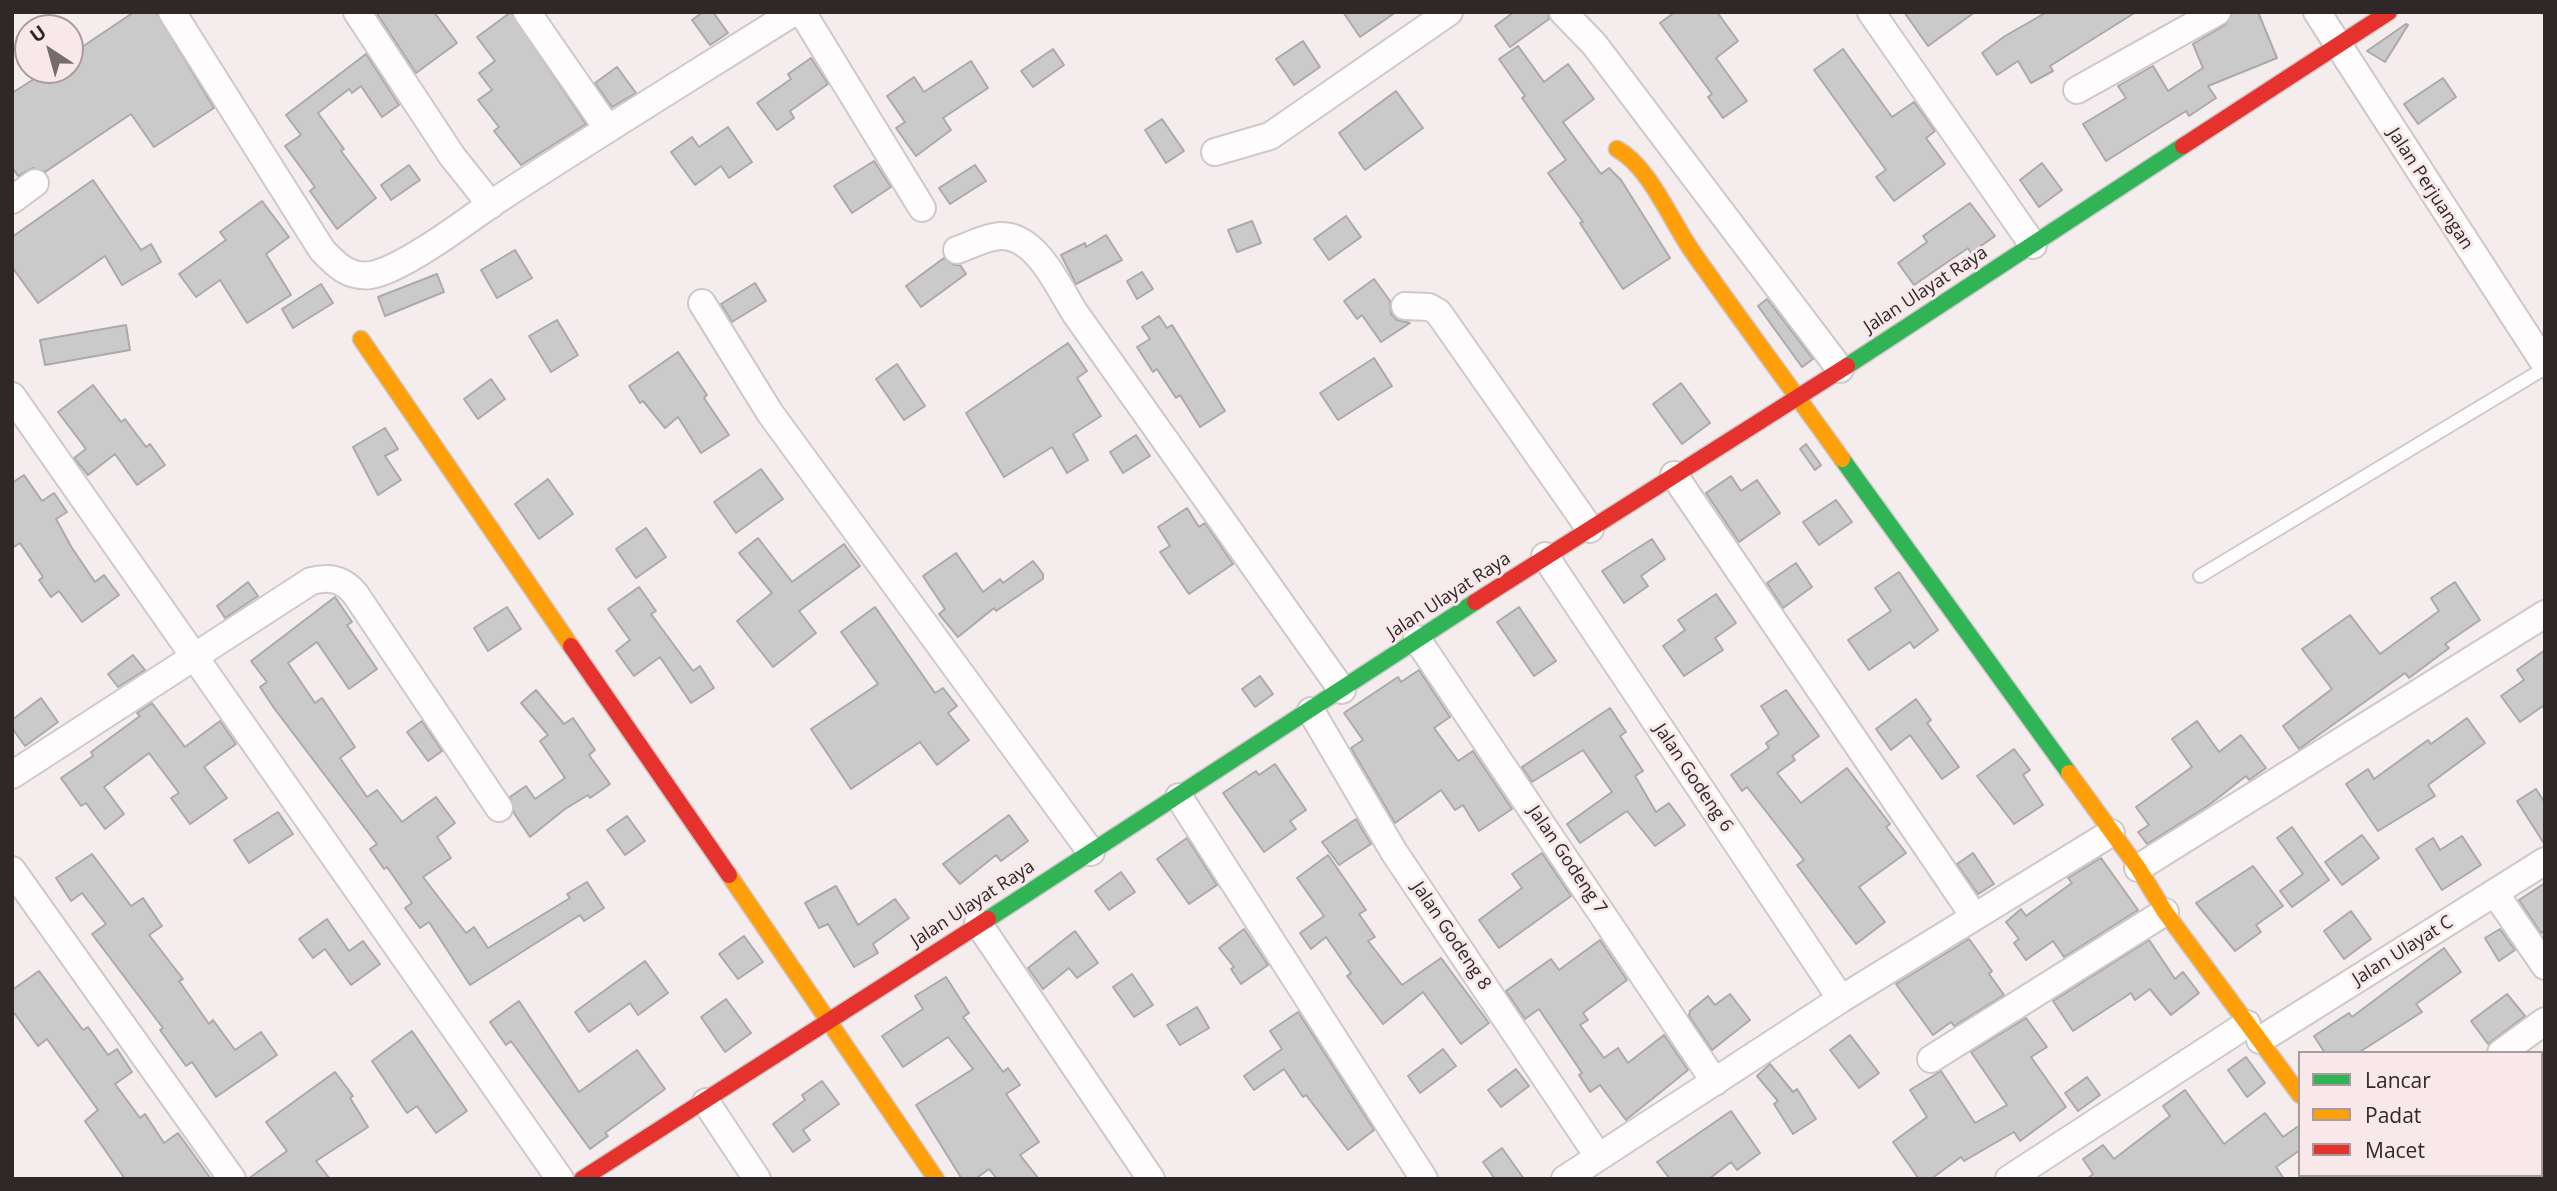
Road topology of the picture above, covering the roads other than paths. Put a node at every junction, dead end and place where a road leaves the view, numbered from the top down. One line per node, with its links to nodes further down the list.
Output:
1 (172, 12): 19 (street)
2 (357, 12): 19 (street)
3 (527, 12): 14 (street)
4 (794, 12): 14 (street)
5 (802, 12): 20 (street)
6 (1449, 12): 16 (street)
7 (1563, 12): 27 (street)
8 (1871, 12): 21 (street)
9 (2217, 12): 13 (street)
10 (2317, 12): 12 (street, Jalan Perjuangan)
11 (2389, 12): 12 (street, Jalan Ulayat Raya)
12 (2337, 46): 21 (street, Jalan Ulayat Raya); 26 (street, Jalan Perjuangan)
13 (2077, 90)
14 (608, 129): 19 (street)
15 (1617, 149): 29 (street)
16 (1215, 152)
17 (35, 183): 18 (street)
18 (12, 200)
19 (491, 205)
20 (922, 208)
21 (2033, 244): 27 (street, Jalan Ulayat Raya)
22 (957, 250): 37 (street)
23 (702, 303): 43 (street)
24 (1405, 306): 31 (street)
25 (361, 339): 53 (street)
26 (2545, 366): 33 (lane)
27 (1840, 369): 29 (street, Jalan Ulayat Raya)
28 (12, 396): 36 (street)
29 (1800, 396): 30 (street, Jalan Ulayat Raya); 42 (street)
30 (1674, 475): 31 (street, Jalan Ulayat Raya); 49 (street)
31 (1590, 529): 32 (street, Jalan Ulayat Raya)
32 (1545, 556): 35 (street, Jalan Ulayat Raya); 52 (street, Jalan Godeng 6)
33 (2200, 576)
34 (2545, 614): 45 (street)
35 (1416, 639): 37 (street, Jalan Ulayat Raya); 58 (street, Jalan Godeng 7)
36 (194, 656): 39 (street); 41 (street); 63 (street)
37 (1342, 691): 38 (street, Jalan Ulayat Raya)
38 (1311, 711): 40 (street, Jalan Ulayat Raya); 61 (street, Jalan Godeng 8)
39 (12, 775)
40 (1179, 797): 43 (street, Jalan Ulayat Raya); 68 (street)
41 (499, 808)
42 (2111, 833): 45 (street); 49 (street)
43 (1091, 852): 50 (street, Jalan Ulayat Raya)
44 (2545, 860): 47 (street, Jalan Ulayat C)
45 (2138, 868): 48 (street)
46 (12, 870): 62 (street)
47 (2495, 893): 51 (street); 55 (street, Jalan Ulayat C)
48 (2165, 912): 55 (street); 57 (street)
49 (1974, 916): 52 (street)
50 (978, 923): 53 (street, Jalan Ulayat Raya); 67 (street)
51 (2545, 966)
52 (1841, 999): 58 (street)
53 (831, 1020): 60 (street, Jalan Ulayat Raya); 66 (street)
54 (2545, 1021): 56 (street)
55 (2253, 1032): 59 (street); 70 (street, Jalan Ulayat C)
56 (2504, 1051)
57 (1931, 1059)
58 (1715, 1082): 61 (street)
59 (2298, 1092)
60 (706, 1101): 64 (street, Jalan Ulayat Raya); 65 (street)
61 (1598, 1156): 69 (street)
62 (232, 1179)
63 (560, 1179)
64 (582, 1179)
65 (757, 1179)
66 (936, 1179)
67 (1151, 1179)
68 (1424, 1179)
69 (1565, 1179)
70 (2009, 1179)

